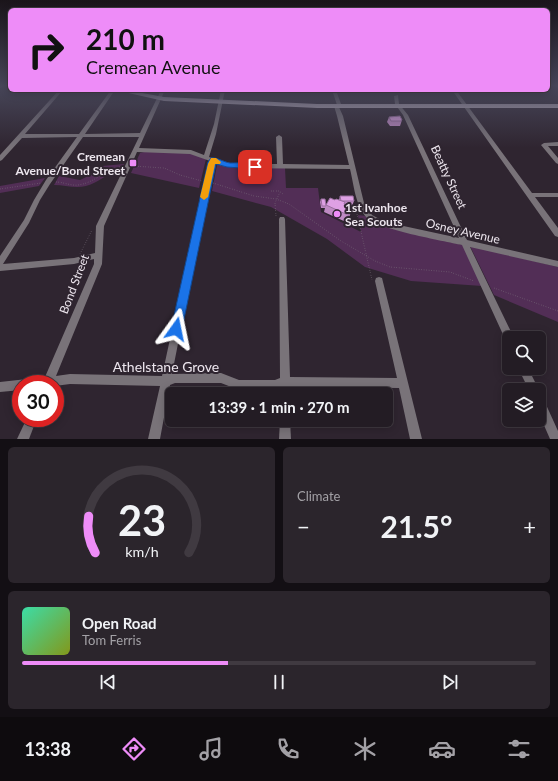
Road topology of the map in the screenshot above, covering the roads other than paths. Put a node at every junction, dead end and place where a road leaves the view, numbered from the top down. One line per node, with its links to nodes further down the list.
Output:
1 (47, 106): 10 (street)
2 (100, 106): 8 (street)
3 (155, 106): 9 (street, Bond Street)
4 (219, 106): 14 (street)
5 (338, 106): 18 (street, Osney Avenue)
6 (401, 106): 23 (street, Beatty Street)
7 (465, 106): 19 (street)
8 (80, 135): 9 (street); 10 (street); 25 (street)
9 (142, 135): 13 (street, Bond Street)
10 (21, 136): 15 (street)
11 (279, 137): 17 (street)
12 (558, 144): 16 (street)
13 (135, 150): 14 (street); 24 (street, Bond Street)
14 (210, 158): 17 (street); 32 (street)
15 (0, 159)
16 (558, 162)
17 (280, 167): 18 (street)
18 (352, 167): 23 (street, Osney Avenue)
19 (530, 195): 20 (street); 22 (street)
20 (558, 195)
21 (279, 218): 33 (street)
22 (558, 234)
23 (465, 243): 26 (street, Osney Avenue); 29 (street, Beatty Street)
24 (99, 255): 27 (street); 30 (street, Bond Street)
25 (0, 262)
26 (558, 264)
27 (0, 268)
28 (376, 281): 34 (street)
29 (506, 331)
30 (51, 375)
31 (64, 380): 32 (street, Athelstane Grove)
32 (166, 381): 33 (street, Athelstane Grove); 42 (street)
33 (284, 382): 34 (street, Athelstane Grove); 37 (street)
34 (403, 383): 44 (street)
35 (12, 386): 36 (street, Athelstane Grove)
36 (0, 387)
37 (284, 387)
38 (546, 417): 45 (street)
39 (28, 427): 41 (street)
40 (285, 427): 43 (street)
41 (23, 439)
42 (154, 439)
43 (285, 439)
44 (416, 439)
45 (556, 439)

